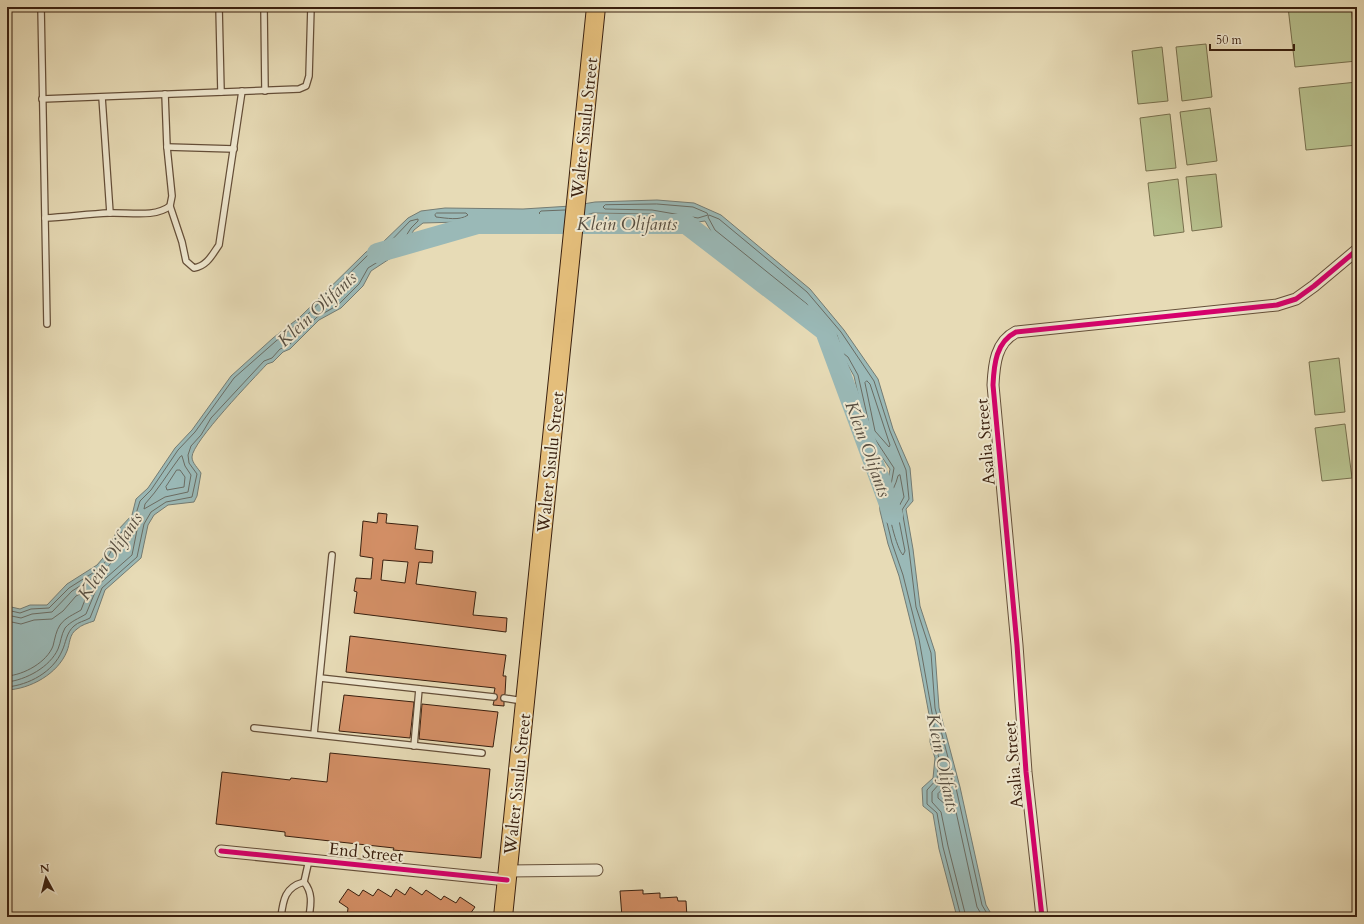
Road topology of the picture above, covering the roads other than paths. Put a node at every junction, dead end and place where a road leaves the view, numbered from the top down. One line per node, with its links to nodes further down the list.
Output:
1 (41, 7): 11 (lane)
2 (219, 7): 8 (lane)
3 (264, 7): 7 (lane)
4 (311, 7): 7 (lane)
5 (596, 7): 24 (highway, Walter Sisulu Street)
6 (242, 91): 7 (lane); 8 (lane); 13 (lane)
7 (265, 91)
8 (221, 92): 9 (lane)
9 (165, 94): 10 (lane); 12 (lane)
10 (102, 97): 11 (lane); 15 (lane)
11 (42, 99): 16 (lane)
12 (167, 147): 13 (lane); 14 (lane)
13 (234, 149): 14 (lane)
14 (170, 206): 15 (lane)
15 (110, 213): 16 (lane)
16 (45, 218): 18 (lane)
17 (1357, 250): 37 (street, Asalia Street)
18 (47, 324)
19 (332, 555): 20 (lane)
20 (320, 678): 21 (lane); 26 (lane)
21 (419, 689): 22 (lane); 27 (lane)
22 (494, 697)
23 (504, 698): 24 (lane)
24 (526, 702): 32 (highway, Walter Sisulu Street)
25 (254, 728): 26 (lane)
26 (314, 734): 27 (lane)
27 (414, 746): 28 (lane)
28 (482, 753)
29 (221, 851): 30 (street, End Street)
30 (309, 860): 32 (street, End Street); 33 (lane)
31 (597, 870): 32 (street, End Street)
32 (507, 876): 36 (highway, Walter Sisulu Street)
33 (304, 882): 34 (lane); 35 (lane)
34 (281, 917)
35 (309, 917)
36 (503, 917)
37 (1042, 917)

